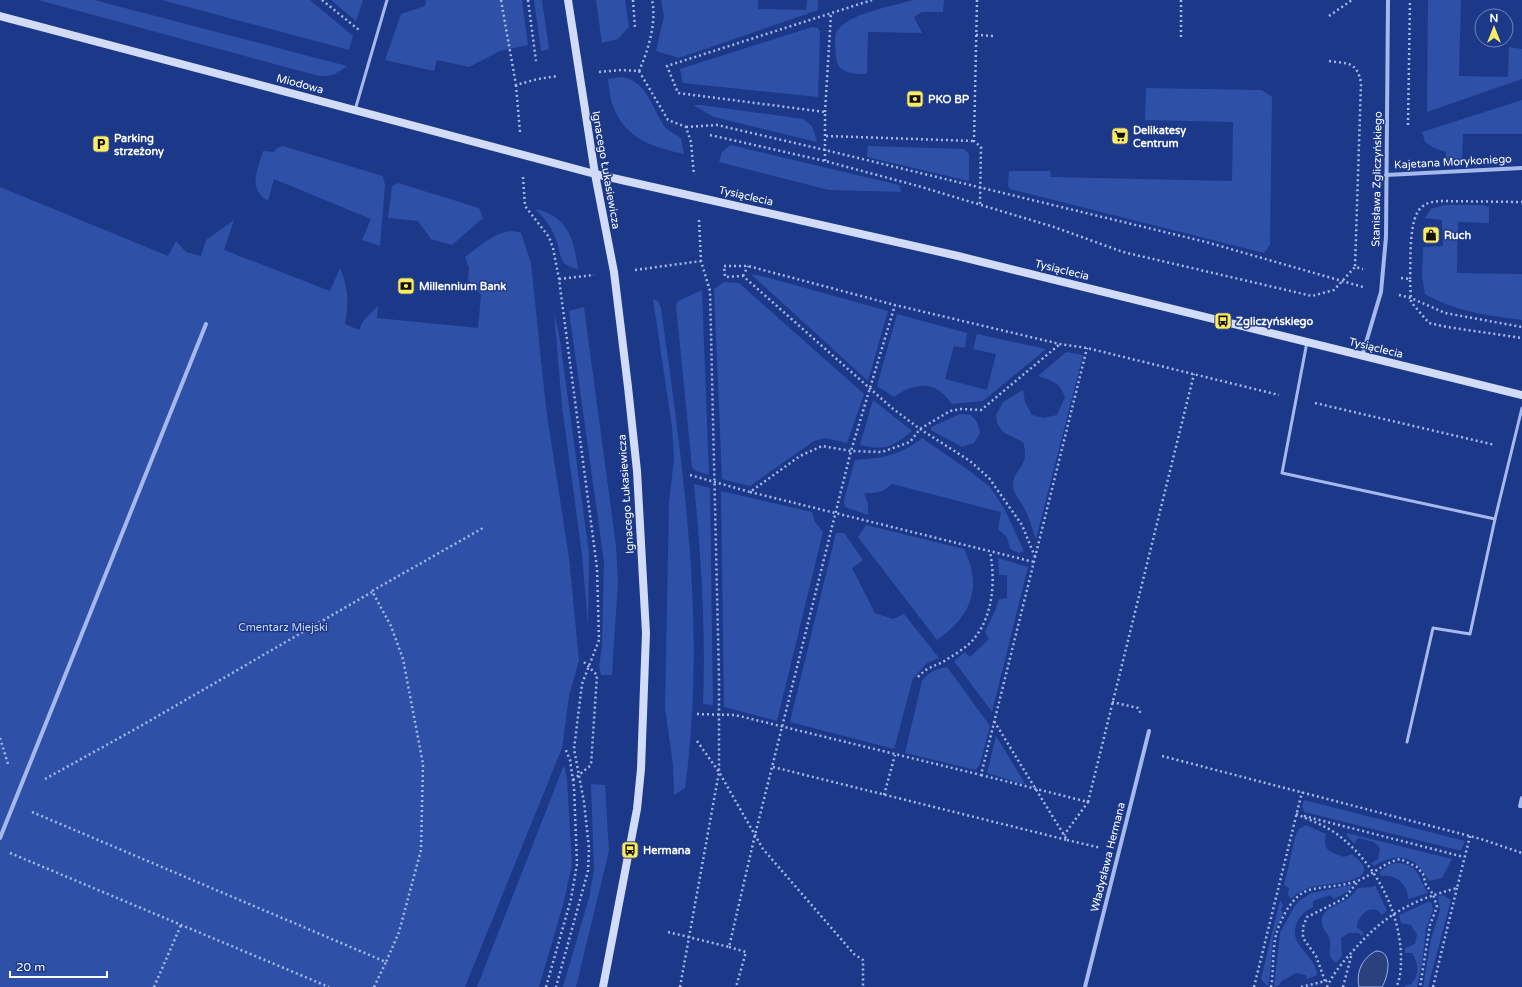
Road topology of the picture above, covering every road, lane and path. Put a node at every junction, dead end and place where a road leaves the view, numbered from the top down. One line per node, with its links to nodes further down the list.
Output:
1 (322, 0): 18 (path)
2 (387, 0): 25 (lane)
3 (501, 0): 24 (path)
4 (528, 0): 22 (path)
5 (568, 0): 24 (street, Ignacego Łukasiewicza)
6 (633, 0): 17 (path)
7 (652, 0): 24 (path)
8 (872, 0): 14 (path)
9 (977, 0): 19 (path)
10 (1181, 0): 21 (path)
11 (1352, 0): 16 (path)
12 (1388, 0): 36 (street, Stanisława Zgliczyńskiego)
13 (1410, 0): 28 (path)
14 (831, 14): 26 (path); 26 (path)
15 (0, 16): 25 (street, Miodowa)
16 (1329, 16)
17 (635, 28)
18 (360, 31)
19 (976, 35): 20 (path); 31 (path)
20 (995, 36)
21 (1181, 39)
22 (536, 61)
23 (1329, 61): 42 (path)
24 (578, 74): 35 (street, Ignacego Łukasiewicza)
25 (355, 110): 35 (street, Miodowa)
26 (824, 112): 30 (path)
27 (686, 127): 32 (path)
28 (1408, 128)
29 (710, 135): 33 (path)
30 (826, 136): 31 (path); 32 (path)
31 (974, 141): 37 (path)
32 (825, 150): 33 (path); 37 (path)
33 (825, 161): 39 (path)
34 (1522, 168): 36 (street, Kajetana Morykoniego)
35 (595, 174): 54 (street, Tysiąclecia); 133 (street, Ignacego Łukasiewicza)
36 (1386, 175): 43 (street, Stanisława Zgliczyńskiego)
37 (980, 188): 39 (path); 47 (path)
38 (1522, 202): 45 (path)
39 (980, 204): 47 (path)
40 (525, 206): 77 (path)
41 (748, 266): 44 (path); 44 (path); 50 (path)
42 (1355, 267): 43 (path); 47 (path)
43 (1383, 274): 45 (path); 48 (street, Stanisława Zgliczyńskiego)
44 (743, 276): 59 (path)
45 (1410, 279): 49 (path)
46 (708, 280): 67 (path)
47 (1341, 282): 48 (path)
48 (1381, 292): 49 (path); 57 (street, Stanisława Zgliczyńskiego)
49 (1411, 298): 52 (path); 53 (path)
50 (895, 305): 55 (path); 59 (path)
51 (206, 324): 98 (street)
52 (1522, 327)
53 (1522, 338)
54 (1307, 342): 57 (street, Tysiąclecia); 61 (lane)
55 (1060, 344): 56 (path); 63 (path)
56 (1087, 348): 58 (path); 73 (path)
57 (1362, 356): 60 (street, Tysiąclecia)
58 (1194, 374): 61 (path); 79 (path)
59 (870, 390): 63 (path); 65 (path)
60 (1522, 395)
61 (1296, 399): 64 (path); 70 (lane)
62 (1522, 408): 64 (lane)
63 (920, 429): 65 (path); 73 (path)
64 (1512, 449): 70 (lane)
65 (851, 451): 68 (path); 69 (path)
66 (690, 475): 67 (path)
67 (715, 482): 68 (path); 81 (path)
68 (750, 492): 69 (path)
69 (835, 513): 72 (path); 83 (path)
70 (1495, 520): 87 (lane)
71 (483, 528): 75 (path)
72 (990, 552): 74 (path); 78 (path)
73 (1035, 557): 74 (path)
74 (1034, 562): 82 (path)
75 (372, 591): 98 (path); 124 (path)
76 (582, 660): 77 (path)
77 (588, 666): 94 (path); 94 (path)
78 (918, 677)
79 (1112, 702): 84 (path); 101 (path)
80 (697, 714): 81 (path)
81 (719, 714): 83 (path); 92 (path)
82 (994, 721): 93 (path); 96 (path)
83 (783, 728): 90 (path); 91 (path)
84 (1149, 731): 89 (street, Władysława Hermana)
85 (0, 738): 98 (path)
86 (697, 741): 92 (path)
87 (1408, 742)
88 (565, 748): 95 (path)
89 (1144, 751): 97 (path); 111 (street, Władysława Hermana)
90 (895, 755): 93 (path); 99 (path)
91 (773, 767): 99 (path); 105 (path)
92 (719, 772): 105 (path); 121 (path)
93 (981, 774): 96 (path)
94 (580, 775): 95 (path); 132 (path)
95 (573, 780): 131 (path)
96 (1036, 790): 101 (path); 106 (path)
97 (1302, 792): 104 (path); 107 (path)
98 (17, 794): 102 (street)
99 (884, 795): 109 (path)
100 (1522, 798): 103 (street)
101 (1088, 802): 106 (path)
102 (13, 804): 108 (street); 124 (path)
103 (1522, 806)
104 (1296, 814): 113 (path); 114 (path); 138 (path)
105 (755, 835): 122 (path); 136 (path)
106 (1064, 835): 109 (path)
107 (1470, 836): 112 (path); 113 (path)
108 (0, 838)
109 (1067, 840): 111 (path)
110 (7, 852): 119 (path)
111 (1118, 852): 137 (street, Władysława Hermana)
112 (1522, 853)
113 (1464, 857): 116 (path)
114 (1372, 872): 115 (path); 117 (path); 118 (path)
115 (1358, 880): 126 (path); 139 (path)
116 (1457, 888): 117 (path); 144 (path)
117 (1433, 894): 118 (path); 143 (path)
118 (1393, 913): 123 (path); 142 (path)
119 (181, 925): 128 (path); 129 (path)
120 (668, 932): 121 (path)
121 (690, 938): 122 (path); 134 (path)
122 (729, 947): 135 (path)
123 (1354, 950): 125 (path); 127 (path)
124 (386, 962): 130 (path)
125 (1330, 980): 126 (path); 141 (path)
126 (1325, 981): 140 (path)
127 (1343, 986)
128 (154, 987)
129 (329, 987)
130 (374, 987)
131 (546, 987)
132 (556, 987)
133 (604, 987)
134 (680, 987)
135 (736, 987)
136 (863, 987)
137 (1084, 987)
138 (1254, 987)
139 (1271, 987)
140 (1301, 987)
141 (1327, 987)
142 (1396, 987)
143 (1420, 987)
144 (1434, 987)

